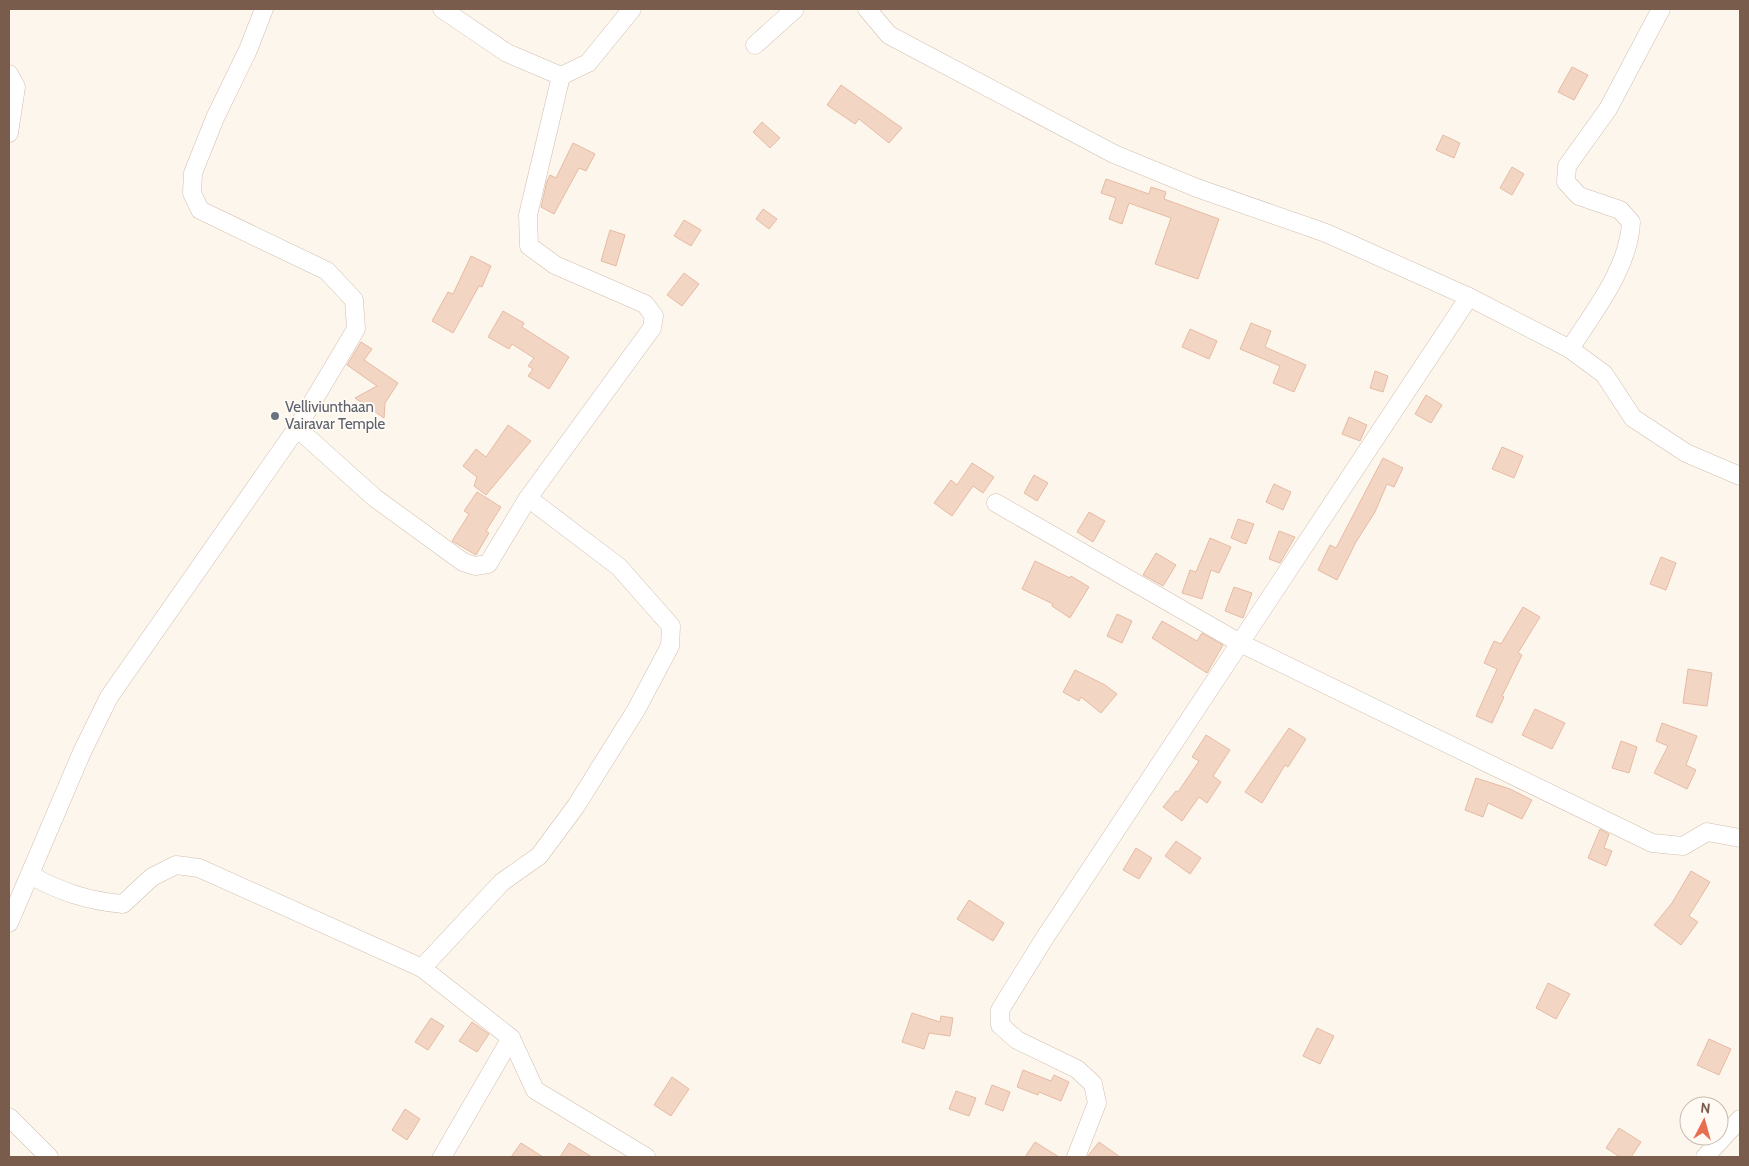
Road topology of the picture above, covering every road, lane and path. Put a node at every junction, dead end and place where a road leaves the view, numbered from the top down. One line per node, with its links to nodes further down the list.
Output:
1 (264, 9): 13 (street)
2 (442, 9): 9 (street)
3 (632, 9): 9 (street)
4 (795, 9): 7 (street)
5 (866, 9): 11 (street)
6 (1661, 9): 12 (street)
7 (755, 45)
8 (9, 74): 10 (street)
9 (561, 76): 15 (street)
10 (9, 133)
11 (1468, 297): 12 (street); 17 (street)
12 (1570, 349): 14 (street)
13 (297, 428): 15 (street); 19 (street)
14 (1740, 476)
15 (528, 498): 21 (street)
16 (996, 503): 17 (street)
17 (1240, 643): 18 (street); 28 (street)
18 (1740, 838)
19 (30, 875): 20 (street); 21 (street)
20 (9, 922)
21 (422, 968): 22 (street)
22 (512, 1038): 26 (street); 27 (street)
23 (9, 1117): 25 (street)
24 (1740, 1119): 29 (street)
25 (49, 1157)
26 (442, 1157)
27 (646, 1157)
28 (1076, 1157)
29 (1705, 1157)

